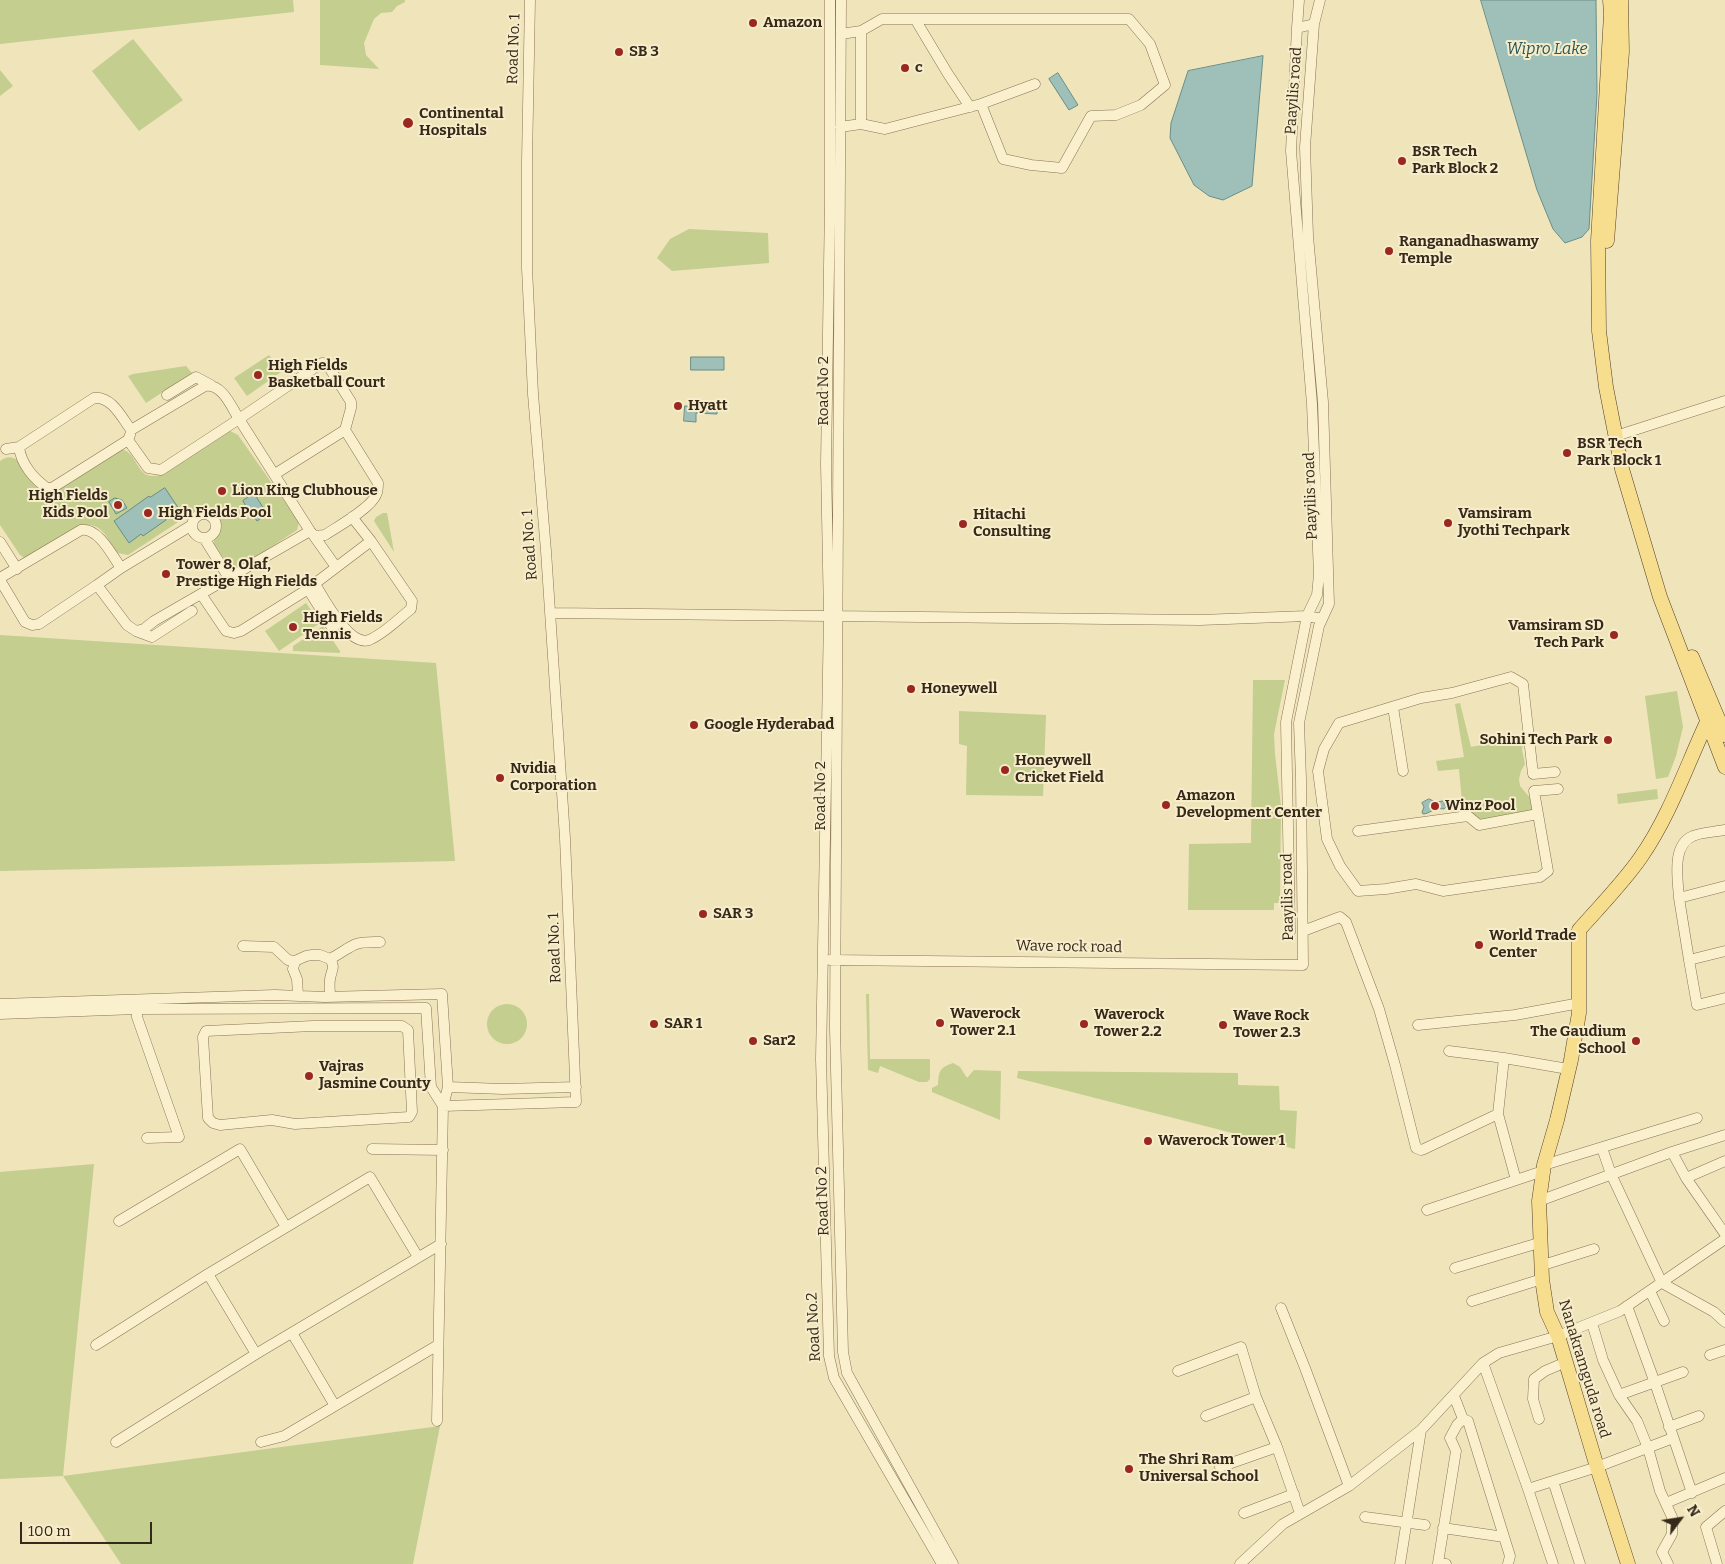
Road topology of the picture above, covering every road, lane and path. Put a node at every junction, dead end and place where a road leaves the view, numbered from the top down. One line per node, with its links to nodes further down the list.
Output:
1 (530, 0): 43 (street, Road No. 1)
2 (830, 0): 44 (street, Road No 2)
3 (841, 0): 12 (street, Road No 2)
4 (1299, 0): 10 (street, Paayilis road)
5 (1320, 0): 9 (street, Paayilis road)
6 (1610, 0): 50 (main road)
7 (1621, 0): 23 (main road)
8 (915, 19): 11 (street); 14 (street); 15 (street)
9 (1314, 24): 10 (street, Paayilis road); 46 (street, Paayilis road)
10 (1297, 28): 45 (street, Paayilis road)
11 (861, 31): 12 (street); 16 (street)
12 (841, 34): 17 (street, Road No 2)
13 (1035, 84): 14 (street)
14 (981, 104): 15 (street)
15 (970, 106): 16 (street)
16 (861, 124): 17 (street)
17 (840, 126): 44 (street, Road No 2)
18 (212, 385): 19 (street); 21 (street); 24 (street)
19 (167, 395)
20 (1725, 401): 23 (street)
21 (239, 419): 22 (street); 24 (street); 27 (street)
22 (345, 430): 27 (street); 28 (street)
23 (1622, 434): 50 (main road)
24 (130, 435): 25 (street); 25 (street)
25 (19, 447): 26 (street)
26 (2, 448)
27 (275, 474): 30 (street)
28 (352, 517): 30 (street); 32 (street)
29 (192, 525): 31 (street); 31 (street); 35 (street)
30 (312, 534): 34 (street); 37 (street)
31 (204, 538): 37 (street)
32 (371, 541): 34 (street); 40 (street)
33 (0, 542): 36 (street)
34 (336, 567): 40 (street)
35 (121, 568): 36 (street); 39 (street)
36 (17, 569): 38 (street)
37 (229, 578): 41 (street)
38 (0, 579): 39 (street)
39 (97, 585): 48 (street)
40 (311, 587): 41 (street); 47 (street)
41 (201, 594): 48 (street)
42 (192, 610): 48 (street)
43 (550, 613): 44 (street); 93 (street, Road No. 1)
44 (833, 616): 45 (street); 71 (street, Road No 2); 72 (street, Road No 2)
45 (1307, 616): 46 (street); 51 (street, Paayilis road)
46 (1322, 619): 52 (street, Paayilis road)
47 (333, 629)
48 (136, 631)
49 (1393, 707): 55 (street); 57 (street); 60 (street)
50 (1712, 720): 53 (main road); 54 (main road); 79 (main road, Nanakramguda road)
51 (1286, 722): 52 (street); 66 (street, Paayilis road)
52 (1299, 724): 65 (street, Paayilis road)
53 (1725, 735)
54 (1725, 767)
55 (1403, 771)
56 (1555, 772): 57 (street)
57 (1533, 774): 59 (street)
58 (1558, 789): 59 (street)
59 (1534, 791): 60 (street)
60 (1538, 814): 62 (street)
61 (1725, 830): 64 (street)
62 (1358, 831)
63 (1725, 886): 64 (street)
64 (1679, 898): 73 (street)
65 (1303, 931): 75 (street, Paayilis road); 95 (street)
66 (1290, 932)
67 (380, 942): 70 (street)
68 (243, 946): 74 (street)
69 (1725, 950): 73 (street)
70 (330, 959): 74 (street); 77 (street)
71 (824, 960): 72 (street, Wave rock road); 90 (street, Road No 2)
72 (836, 960): 75 (street, Wave rock road); 175 (street, Road No 2)
73 (1689, 960): 78 (street)
74 (295, 961): 76 (street)
75 (1303, 964)
76 (298, 996): 77 (street); 80 (street)
77 (328, 997): 82 (street); 92 (street)
78 (1725, 998)
79 (1580, 1003): 85 (street); 91 (main road, Nanakramguda road)
80 (0, 1004)
81 (137, 1009): 82 (street); 84 (street); 98 (street)
82 (324, 1009): 83 (street); 86 (street)
83 (338, 1009): 87 (street); 94 (street)
84 (0, 1014)
85 (1418, 1025)
86 (324, 1026): 87 (street); 87 (street)
87 (339, 1026)
88 (1448, 1051): 89 (street)
89 (1504, 1058): 91 (street); 95 (street)
90 (821, 1059): 174 (street, Road No.2)
91 (1568, 1068): 104 (main road, Nanakramguda road)
92 (448, 1087): 93 (street); 94 (street)
93 (576, 1087): 94 (street, Road No. 1)
94 (443, 1106): 101 (street)
95 (1498, 1114): 107 (street)
96 (1697, 1118): 99 (street)
97 (1725, 1135): 102 (street)
98 (147, 1138)
99 (1602, 1148): 104 (street); 105 (street)
100 (372, 1149): 101 (street)
101 (442, 1150): 115 (street)
102 (1672, 1152): 105 (street); 106 (street)
103 (1725, 1161): 106 (street)
104 (1543, 1168): 107 (street); 108 (main road, Nanakramguda road)
105 (1611, 1174): 108 (street); 121 (street)
106 (1686, 1178): 112 (street)
107 (1516, 1180): 109 (street)
108 (1539, 1201): 114 (main road, Nanakramguda road)
109 (1427, 1210)
110 (119, 1220): 111 (street)
111 (286, 1227): 117 (street); 120 (street)
112 (1725, 1234)
113 (1725, 1239): 121 (street)
114 (1542, 1242): 118 (street); 119 (main road, Nanakramguda road)
115 (441, 1244): 117 (street); 132 (street)
116 (1594, 1249): 119 (street)
117 (418, 1258): 129 (street)
118 (1455, 1268)
119 (1542, 1272): 123 (street); 130 (main road, Nanakramguda road)
120 (208, 1274): 131 (street); 134 (street)
121 (1662, 1283): 122 (street); 127 (street)
122 (1650, 1291): 124 (street); 126 (street)
123 (1472, 1300)
124 (1627, 1306): 128 (street); 140 (street)
125 (1281, 1308): 161 (street)
126 (1664, 1321)
127 (1725, 1322)
128 (1592, 1323): 130 (street); 141 (street)
129 (292, 1333): 134 (street); 144 (street)
130 (1558, 1336): 136 (main road, Nanakramguda road); 137 (street)
131 (96, 1345)
132 (438, 1345): 144 (street); 149 (street)
133 (1725, 1350): 135 (street)
134 (256, 1354): 153 (street)
135 (1710, 1355)
136 (1566, 1362): 147 (street); 158 (main road, Nanakramguda road)
137 (1483, 1363): 143 (street); 162 (street)
138 (1178, 1371): 142 (street)
139 (1682, 1372): 140 (street)
140 (1655, 1383): 141 (street); 150 (street)
141 (1619, 1395): 156 (street)
142 (1256, 1398): 145 (street); 155 (street)
143 (1452, 1398): 148 (street); 151 (street)
144 (335, 1406): 154 (street)
145 (1206, 1416)
146 (1698, 1416): 150 (street)
147 (1538, 1419)
148 (1461, 1420): 172 (street); 173 (street)
149 (437, 1421)
150 (1669, 1427): 152 (street)
151 (1422, 1430): 161 (street); 170 (street)
152 (1673, 1438): 156 (street); 163 (street)
153 (116, 1442)
154 (261, 1442)
155 (1277, 1447): 157 (street); 164 (street)
156 (1648, 1448): 158 (street); 165 (street)
157 (1220, 1467)
158 (1597, 1467): 160 (street); 182 (main road, Nanakramguda road)
159 (1725, 1478): 163 (street)
160 (1553, 1481): 162 (street); 181 (street)
161 (1348, 1486): 167 (street)
162 (1528, 1489): 180 (street)
163 (1692, 1493): 165 (street)
164 (1294, 1494): 167 (street); 168 (street)
165 (1666, 1502): 183 (street)
166 (1725, 1511): 184 (street)
167 (1300, 1512): 176 (street)
168 (1244, 1513)
169 (1364, 1517): 170 (street)
170 (1407, 1523): 171 (street); 177 (street)
171 (1425, 1525)
172 (1444, 1528): 173 (street); 178 (street)
173 (1504, 1537): 179 (street)
174 (942, 1564)
175 (953, 1564)
176 (1240, 1564)
177 (1400, 1564)
178 (1440, 1564)
179 (1508, 1564)
180 (1553, 1564)
181 (1580, 1564)
182 (1628, 1564)
183 (1668, 1564)
184 (1717, 1564)

